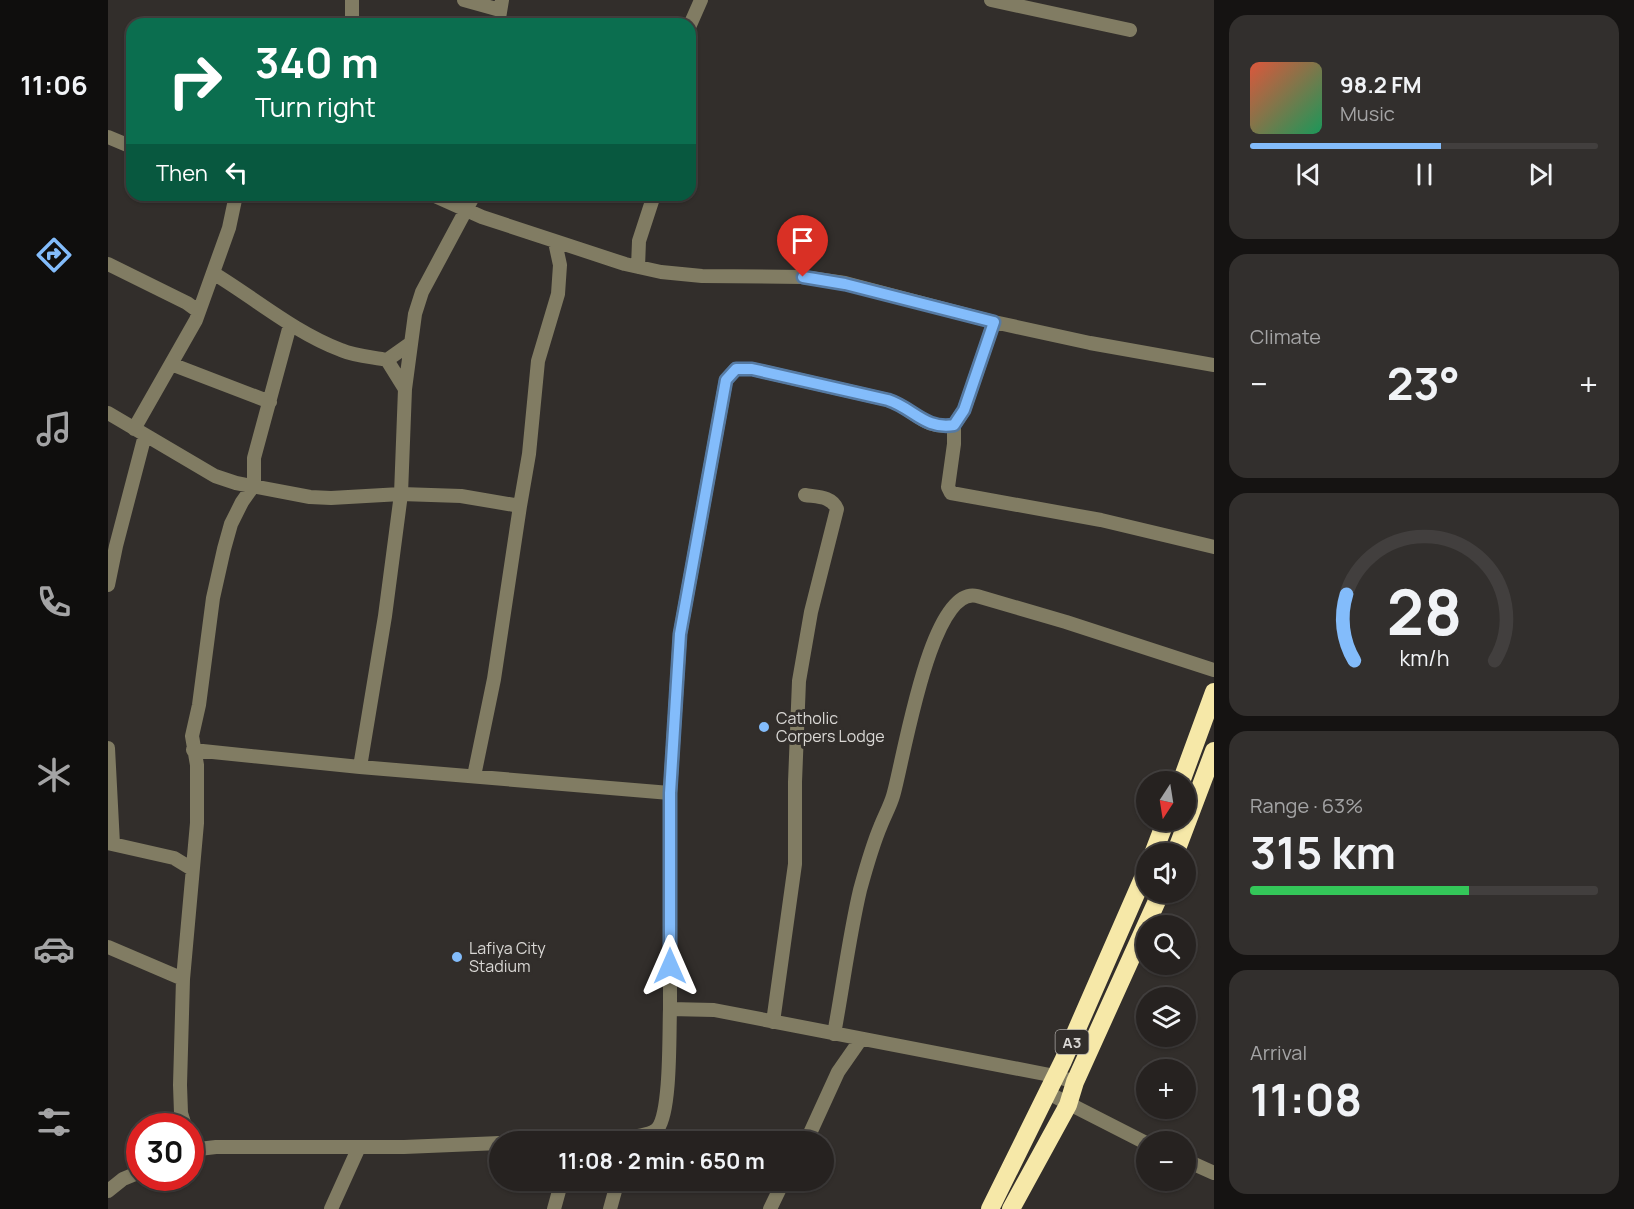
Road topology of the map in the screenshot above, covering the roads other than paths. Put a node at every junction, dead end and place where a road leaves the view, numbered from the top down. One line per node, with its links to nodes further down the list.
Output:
1 (352, 0): 7 (street)
2 (464, 0): 6 (street)
3 (701, 0): 8 (street)
4 (991, 0): 5 (street)
5 (1008, 2): 9 (street)
6 (500, 11)
7 (352, 18)
8 (693, 18)
9 (1130, 30)
10 (108, 137): 11 (street)
11 (126, 144)
12 (235, 201): 20 (street)
13 (446, 201): 16 (street)
14 (471, 201): 16 (street)
15 (652, 201): 19 (street)
16 (467, 211): 17 (street); 24 (street)
17 (555, 242): 19 (street); 36 (street)
18 (108, 264): 21 (street)
19 (638, 267): 22 (street)
20 (213, 273): 21 (street); 23 (street)
21 (198, 311): 26 (street)
22 (994, 322): 27 (street); 31 (street)
23 (290, 325): 25 (street); 29 (street)
24 (411, 343): 25 (street); 28 (street)
25 (387, 360): 28 (street)
26 (171, 364): 29 (street); 32 (street)
27 (1214, 365)
28 (405, 389): 34 (street)
29 (270, 402): 33 (street)
30 (108, 413): 32 (street)
31 (954, 425): 37 (street); 47 (street)
32 (140, 432): 33 (street); 38 (street)
33 (254, 485): 34 (street); 42 (street)
34 (400, 494): 36 (street); 44 (street)
35 (805, 495): 58 (street)
36 (520, 506): 46 (street)
37 (1214, 547)
38 (108, 585)
39 (1214, 670): 59 (street)
40 (1214, 692): 45 (highway)
41 (108, 748): 49 (street)
42 (193, 750): 44 (street); 50 (street)
43 (1213, 755): 48 (highway)
44 (360, 767): 46 (street)
45 (1185, 771)
46 (474, 776): 47 (street)
47 (670, 793): 57 (street)
48 (1179, 843)
49 (110, 844): 51 (street)
50 (194, 847): 51 (street); 52 (street)
51 (174, 858): 52 (street)
52 (192, 869): 56 (street)
53 (1136, 895): 61 (highway, A3)
54 (1156, 903): 62 (highway, A3)
55 (108, 947): 56 (street)
56 (183, 979): 65 (street)
57 (670, 1009): 58 (street); 66 (street)
58 (773, 1022): 59 (street)
59 (834, 1034): 60 (street)
60 (861, 1039): 61 (street); 67 (street)
61 (1055, 1076): 62 (street); 63 (highway, A3)
62 (1075, 1082): 64 (highway, A3)
63 (1048, 1093): 64 (street); 83 (highway, A3)
64 (1068, 1104): 68 (street); 84 (highway, A3)
65 (181, 1113)
66 (655, 1131)
67 (812, 1131)
68 (1136, 1138)
69 (489, 1143): 70 (street)
70 (359, 1147): 71 (street); 79 (street)
71 (204, 1148)
72 (1196, 1165): 73 (street)
73 (1214, 1173)
74 (126, 1178): 75 (street)
75 (108, 1191)
76 (559, 1191): 80 (street)
77 (615, 1191): 81 (street)
78 (779, 1191): 82 (street)
79 (331, 1209)
80 (554, 1209)
81 (610, 1209)
82 (770, 1209)
83 (990, 1209)
84 (1011, 1209)

